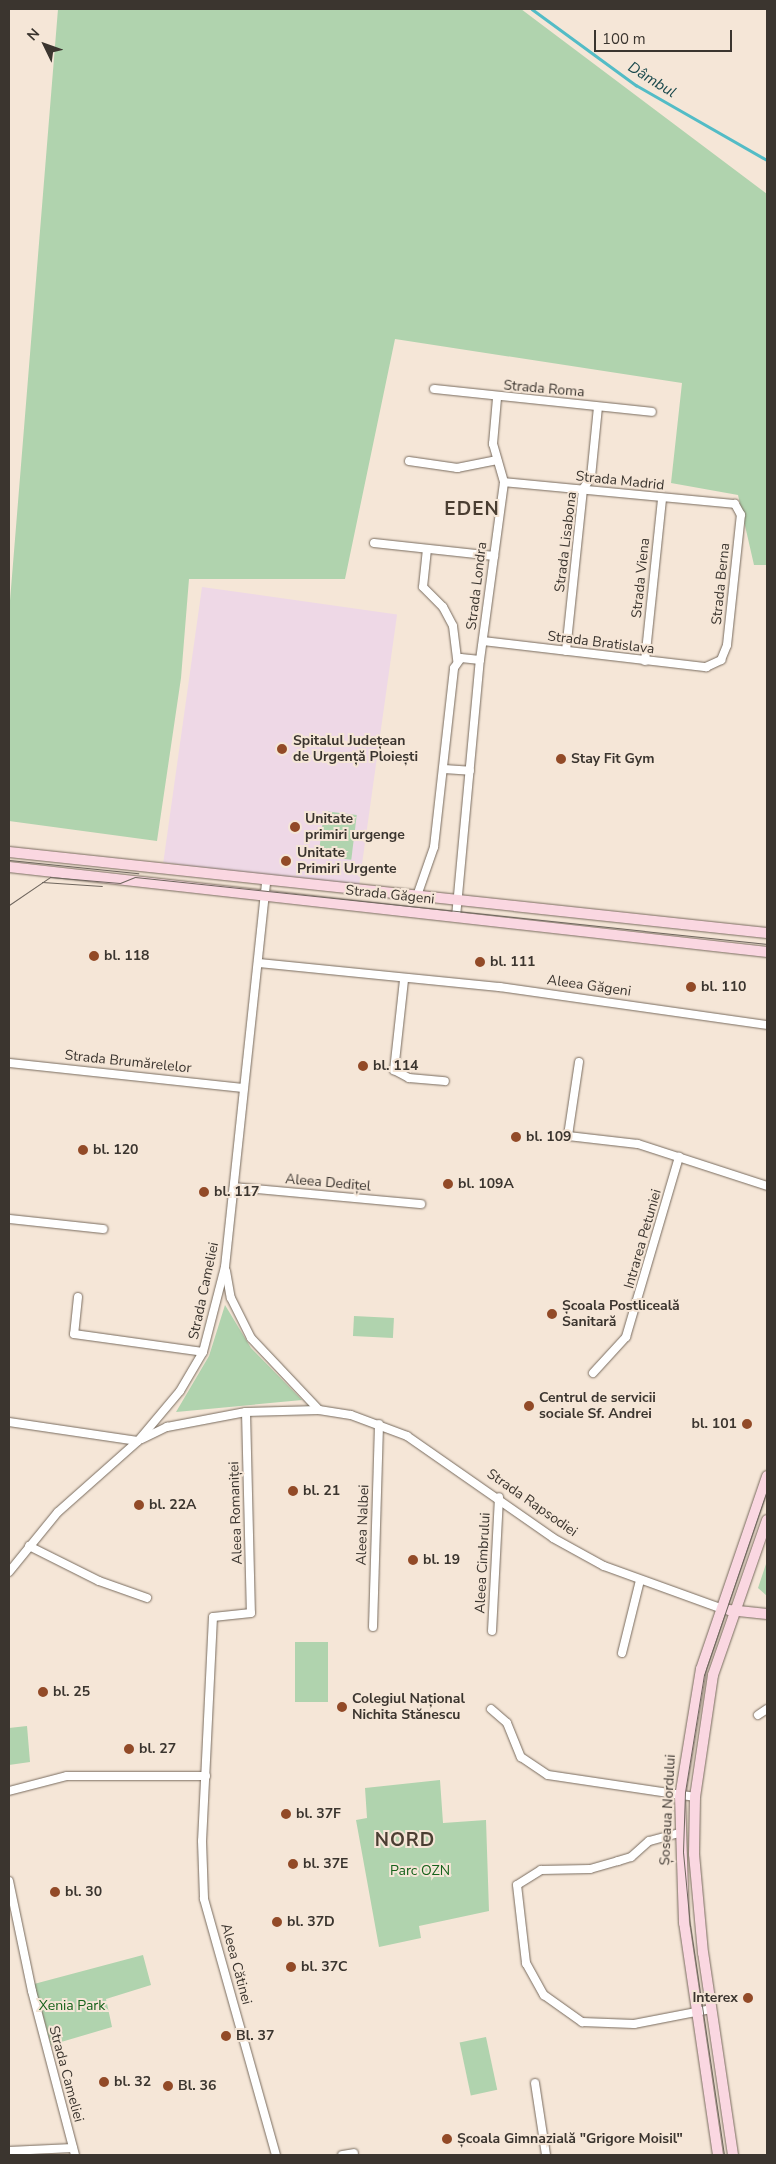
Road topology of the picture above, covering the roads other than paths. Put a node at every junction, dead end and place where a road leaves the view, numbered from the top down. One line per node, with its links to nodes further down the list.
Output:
1 (434, 389): 2 (street, Strada Roma)
2 (497, 398): 3 (street, Strada Roma); 5 (street, Strada Londra)
3 (598, 406): 4 (street, Strada Roma); 8 (street, Strada Lisabona)
4 (652, 412)
5 (497, 460): 6 (street); 7 (street, Strada Londra)
6 (409, 461)
7 (504, 482): 8 (street, Strada Madrid); 13 (street, Strada Londra)
8 (583, 489): 9 (street, Strada Madrid); 15 (street, Strada Lisabona)
9 (662, 498): 10 (street, Strada Madrid); 18 (street, Strada Viena)
10 (735, 504): 19 (street, Strada Berna)
11 (374, 544): 12 (street)
12 (426, 549): 13 (street); 17 (street)
13 (494, 556): 14 (street, Strada Londra)
14 (483, 641): 15 (street, Strada Bratislava); 16 (street, Strada Londra)
15 (566, 651): 18 (street, Strada Bratislava)
16 (480, 660): 17 (street); 21 (street, Strada Londra)
17 (458, 661): 20 (street)
18 (645, 661): 19 (street, Strada Bratislava)
19 (715, 665)
20 (444, 769): 21 (street); 25 (street)
21 (470, 771): 27 (street, Strada Londra)
22 (9, 852): 24 (main road, Strada Găgeni)
23 (9, 867): 26 (main road, Strada Găgeni)
24 (266, 881): 25 (main road, Strada Găgeni); 26 (street, Strada Cameliei)
25 (418, 893): 27 (main road, Strada Găgeni)
26 (265, 896): 28 (main road, Strada Găgeni); 31 (street, Strada Cameliei)
27 (459, 898): 28 (street, Strada Londra); 29 (main road, Strada Găgeni)
28 (456, 917): 30 (main road, Strada Găgeni)
29 (767, 933)
30 (767, 952)
31 (258, 963): 32 (street, Aleea Găgeni); 37 (street, Strada Cameliei)
32 (404, 980): 33 (street, Aleea Găgeni); 36 (street)
33 (767, 1025)
34 (578, 1062): 38 (street)
35 (9, 1063): 37 (street, Strada Brumărelelor)
36 (445, 1081)
37 (244, 1088): 40 (street, Strada Cameliei)
38 (679, 1157): 39 (street); 47 (street, Intrarea Petuniei)
39 (767, 1186)
40 (234, 1187): 41 (street, Aleea Dedițel); 44 (street, Strada Cameliei)
41 (421, 1204)
42 (9, 1219): 43 (street)
43 (104, 1229)
44 (225, 1267): 46 (street, Strada Cameliei); 48 (street)
45 (78, 1297): 46 (street)
46 (204, 1352): 52 (street, Strada Cameliei)
47 (593, 1373)
48 (319, 1410): 49 (street, Strada Rapsodiei); 51 (street, Strada Rapsodiei)
49 (246, 1412): 52 (street, Strada Rapsodiei); 63 (street, Aleea Romaniței)
50 (9, 1422): 52 (street)
51 (379, 1424): 54 (street, Strada Rapsodiei); 64 (street, Aleea Nalbei)
52 (138, 1440): 56 (street, Strada Cameliei)
53 (767, 1476): 60 (main road, Șoseaua Nordului)
54 (499, 1497): 58 (street, Strada Rapsodiei); 65 (street, Aleea Cimbrului)
55 (767, 1520): 61 (main road, Șoseaua Nordului)
56 (29, 1546): 57 (street, Strada Cameliei); 59 (street)
57 (9, 1572)
58 (640, 1580): 60 (street, Strada Rapsodiei); 66 (street)
59 (147, 1598)
60 (720, 1608): 61 (main road, Strada Rapsodiei); 72 (main road, Șoseaua Nordului)
61 (734, 1610): 62 (main road, Strada Rapsodiei); 73 (main road, Șoseaua Nordului)
62 (767, 1614)
63 (213, 1617): 70 (street, Aleea Cătinei)
64 (373, 1627)
65 (492, 1631)
66 (622, 1653)
67 (492, 1709): 72 (street)
68 (767, 1709): 69 (street)
69 (758, 1716)
70 (206, 1776): 71 (street); 82 (street, Aleea Cătinei)
71 (9, 1791)
72 (680, 1796): 73 (street); 74 (main road, Șoseaua Nordului)
73 (695, 1797): 76 (main road, Șoseaua Nordului)
74 (679, 1833): 77 (main road, Șoseaua Nordului); 77 (street)
75 (9, 1881): 80 (street, Strada Cameliei)
76 (711, 2009): 77 (street); 86 (main road, Șoseaua Nordului)
77 (697, 2011): 85 (main road, Șoseaua Nordului)
78 (535, 2083): 84 (street)
79 (9, 2151): 80 (street)
80 (74, 2152)
81 (354, 2153): 83 (street)
82 (276, 2155)
83 (342, 2155)
84 (546, 2155)
85 (718, 2155)
86 (733, 2155)

